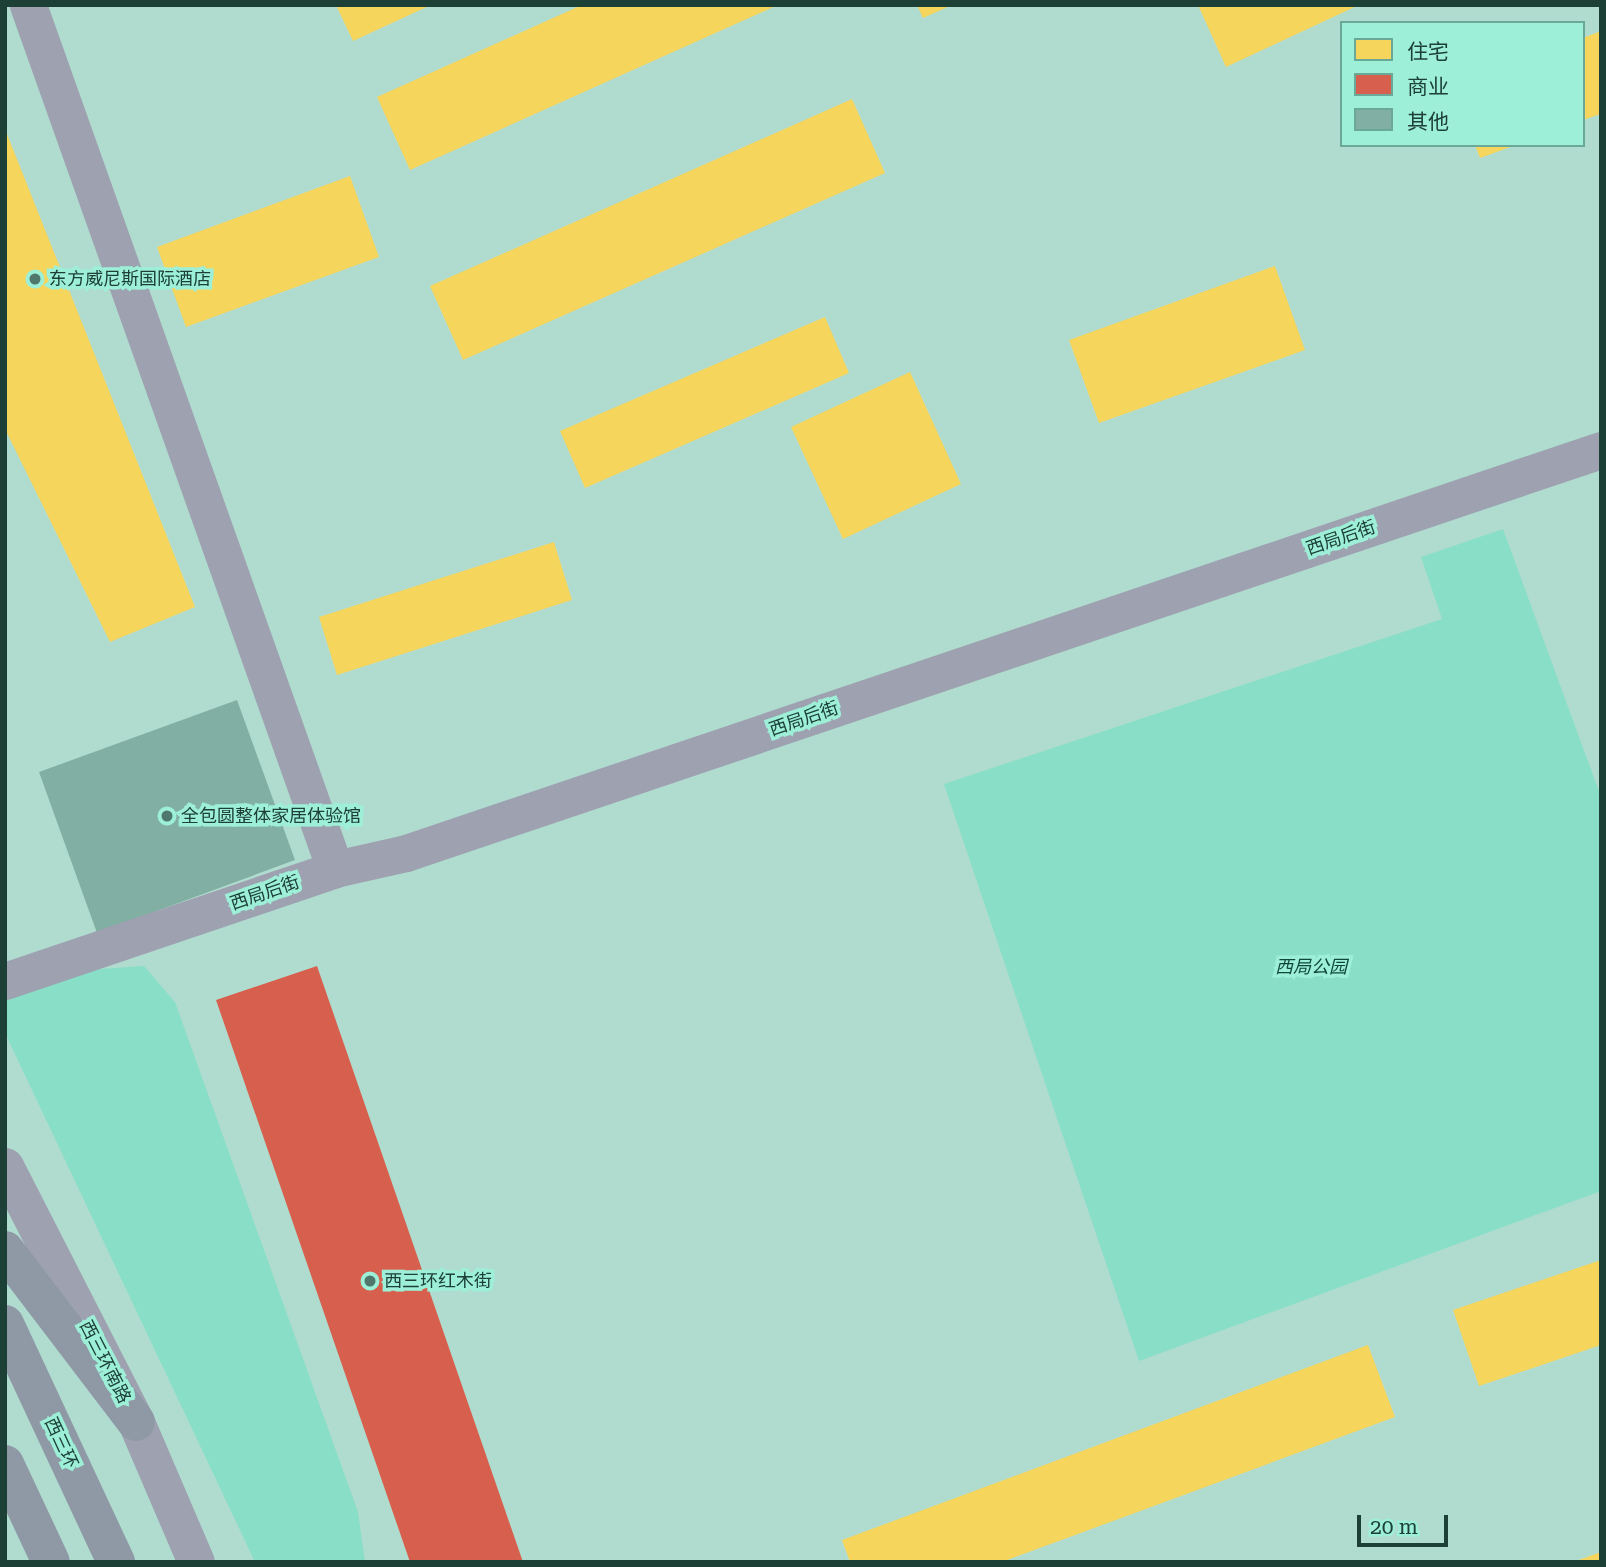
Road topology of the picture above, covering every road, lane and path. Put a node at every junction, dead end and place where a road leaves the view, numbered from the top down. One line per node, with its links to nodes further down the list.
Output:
1 (28, 5): 3 (street)
2 (1601, 450): 3 (street, 西局后街)
3 (335, 869): 4 (street, 西局后街)
4 (5, 981)
5 (5, 1166): 8 (street, 西三环南路)
6 (5, 1250): 8 (highway)
7 (5, 1324): 11 (highway, 西三环)
8 (136, 1422): 12 (street, 西三环南路)
9 (5, 1464): 10 (highway)
10 (51, 1562)
11 (116, 1562)
12 (196, 1562)

